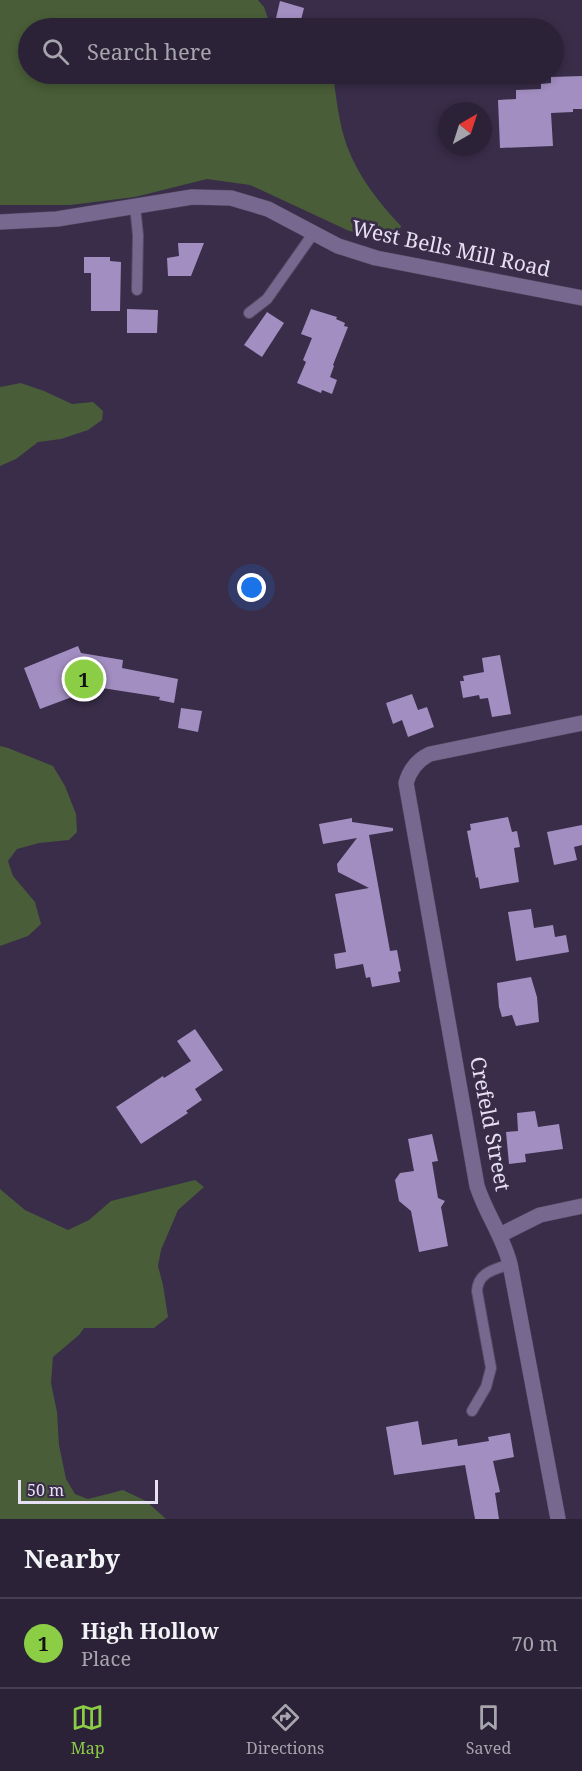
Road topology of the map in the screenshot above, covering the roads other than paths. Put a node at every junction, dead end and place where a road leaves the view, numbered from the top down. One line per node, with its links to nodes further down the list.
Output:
1 (135, 206): 2 (street, West Bells Mill Road); 3 (street, West Bells Mill Road); 4 (lane)
2 (0, 222)
3 (313, 234): 5 (street, West Bells Mill Road); 6 (lane)
4 (137, 290)
5 (582, 298)
6 (249, 313)
7 (582, 723): 9 (street, Crefeld Street)
8 (582, 1206): 9 (street)
9 (500, 1235): 10 (street, Crefeld Street)
10 (510, 1264): 11 (lane); 12 (street, Crefeld Street)
11 (472, 1411)
12 (558, 1519)

